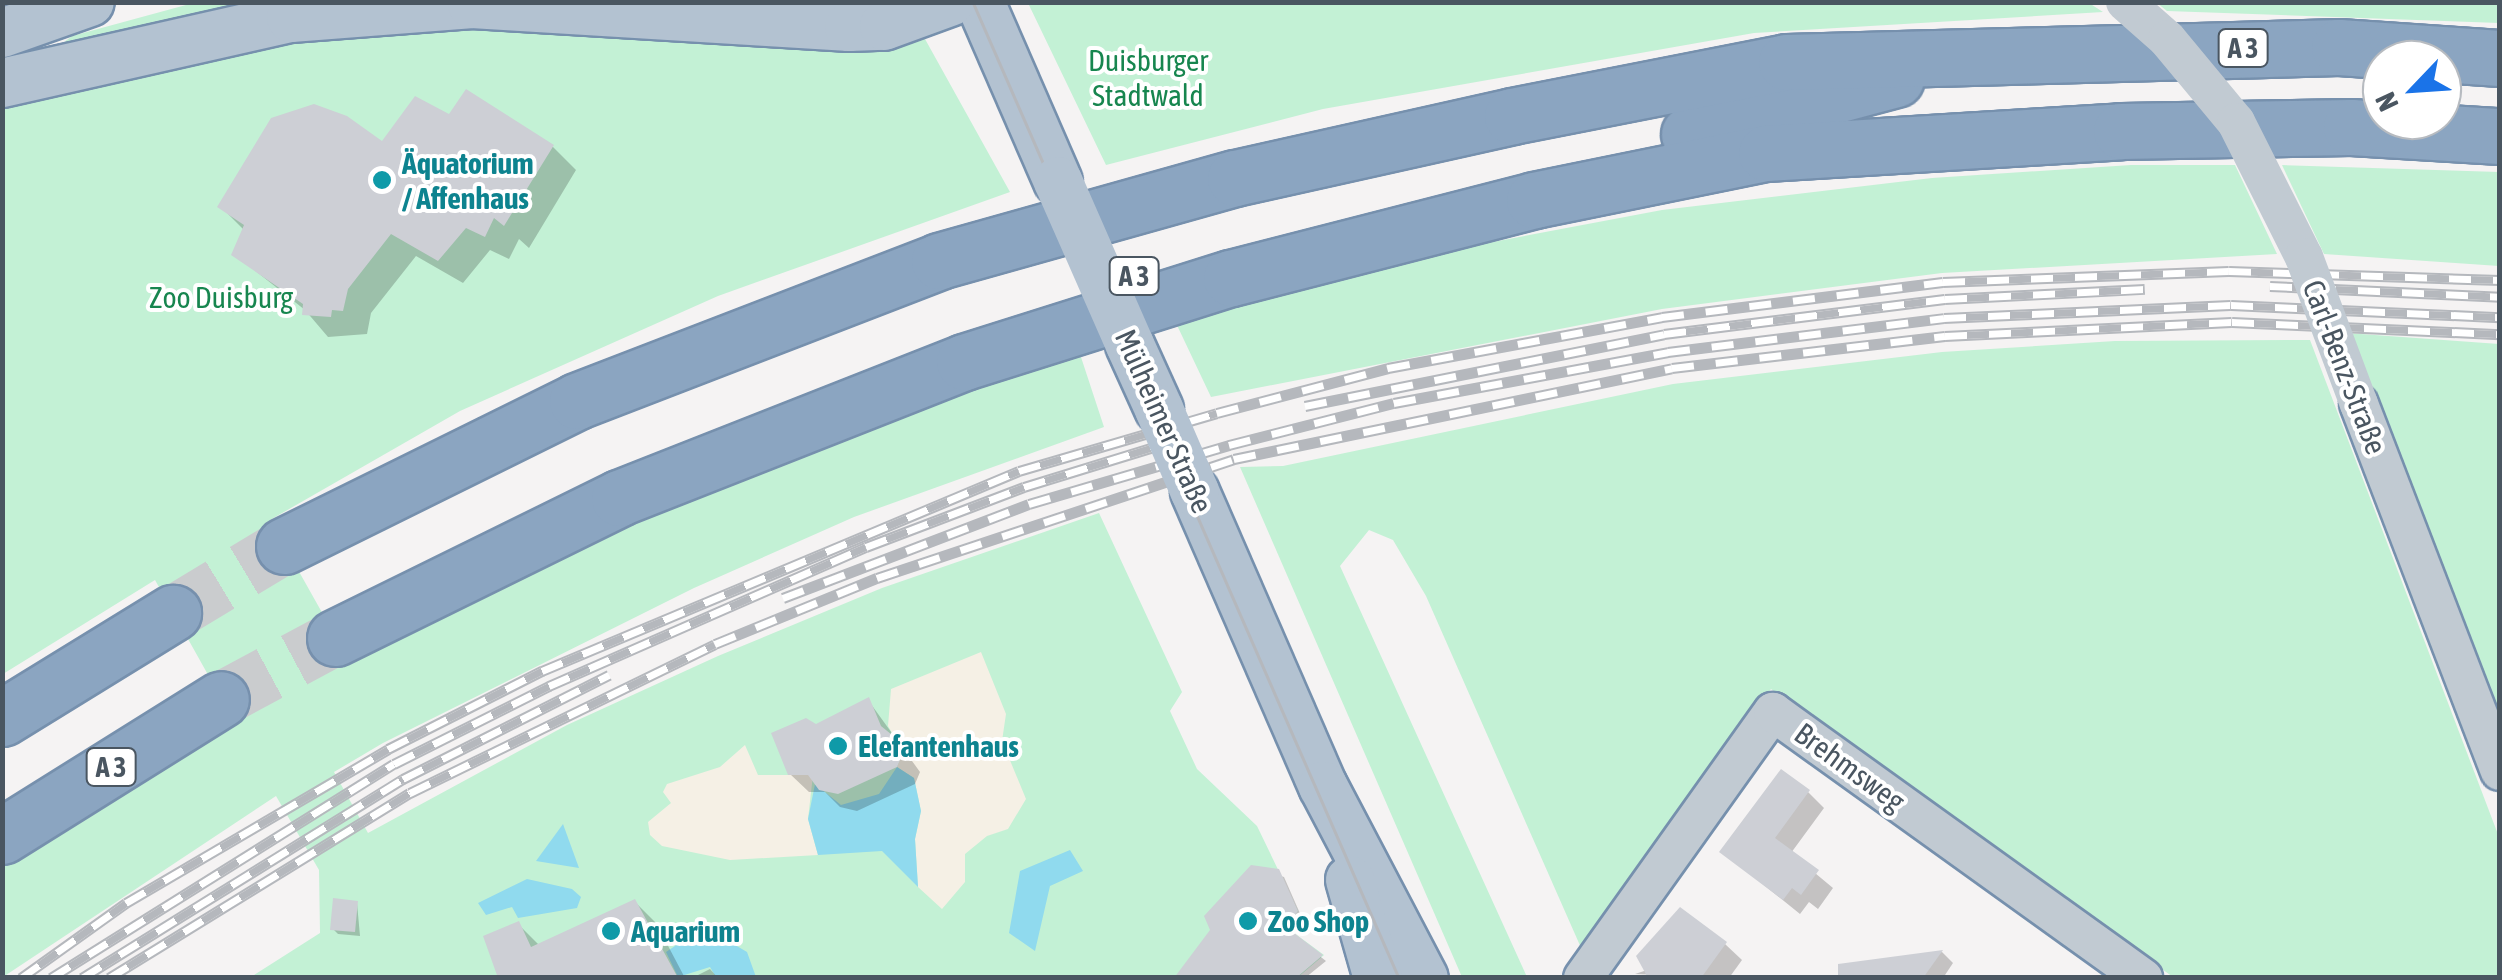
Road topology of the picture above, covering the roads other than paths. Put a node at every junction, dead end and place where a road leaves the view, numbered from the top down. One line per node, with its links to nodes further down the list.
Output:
1 (34, 2): 6 (main road)
2 (90, 2): 7 (main road)
3 (950, 2): 10 (main road)
4 (980, 2): 16 (main road, Mülheimer Straße, bridge)
5 (2124, 2): 15 (street, Carl-Benz-Straße, bridge)
6 (2, 19)
7 (2, 33)
8 (1986, 55): 9 (highway, A 3); 11 (highway, A 3); 12 (highway)
9 (2500, 58)
10 (2, 83)
11 (2500, 136)
12 (284, 546)
13 (173, 614): 14 (highway)
14 (2, 718)
15 (2500, 772)
16 (1323, 786): 19 (main road, Mülheimer Straße); 20 (main road, Mülheimer Straße)
17 (2, 808): 18 (highway, A 3)
18 (2, 836)
19 (1378, 978)
20 (1424, 978)
21 (1584, 978): 22 (street, Brehmsweg)
22 (2143, 978)

